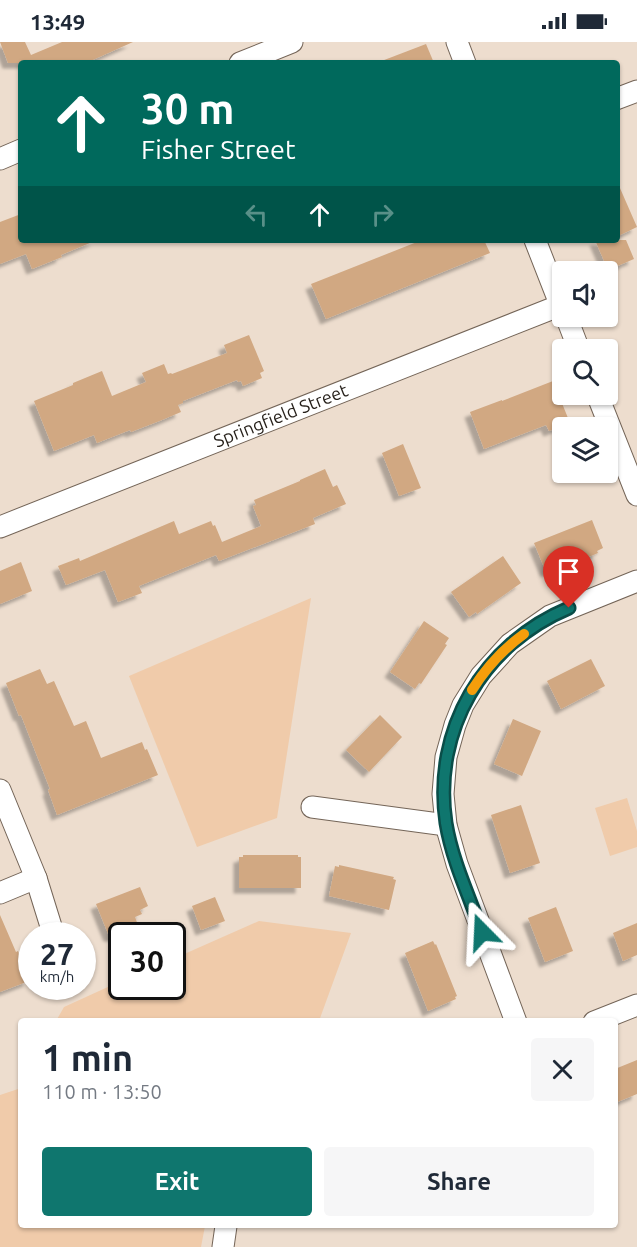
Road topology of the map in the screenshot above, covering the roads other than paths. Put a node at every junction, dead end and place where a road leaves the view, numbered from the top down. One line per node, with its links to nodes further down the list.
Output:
1 (292, 42): 3 (street)
2 (457, 42): 4 (street)
3 (246, 54)
4 (464, 60)
5 (637, 91): 6 (street)
6 (620, 97)
7 (18, 151): 8 (street)
8 (0, 159)
9 (536, 243): 10 (street)
10 (552, 282)
11 (552, 314): 15 (street, Springfield Street)
12 (603, 405): 13 (street)
13 (631, 461): 14 (street)
14 (637, 495)
15 (0, 527)
16 (637, 581): 19 (street)
17 (0, 790): 20 (street)
18 (312, 807): 19 (street)
19 (447, 825): 24 (street)
20 (36, 878): 21 (street); 22 (street)
21 (0, 893)
22 (50, 922)
23 (637, 1005): 25 (street)
24 (515, 1018)
25 (604, 1018)
26 (226, 1228): 27 (street)
27 (223, 1247)

